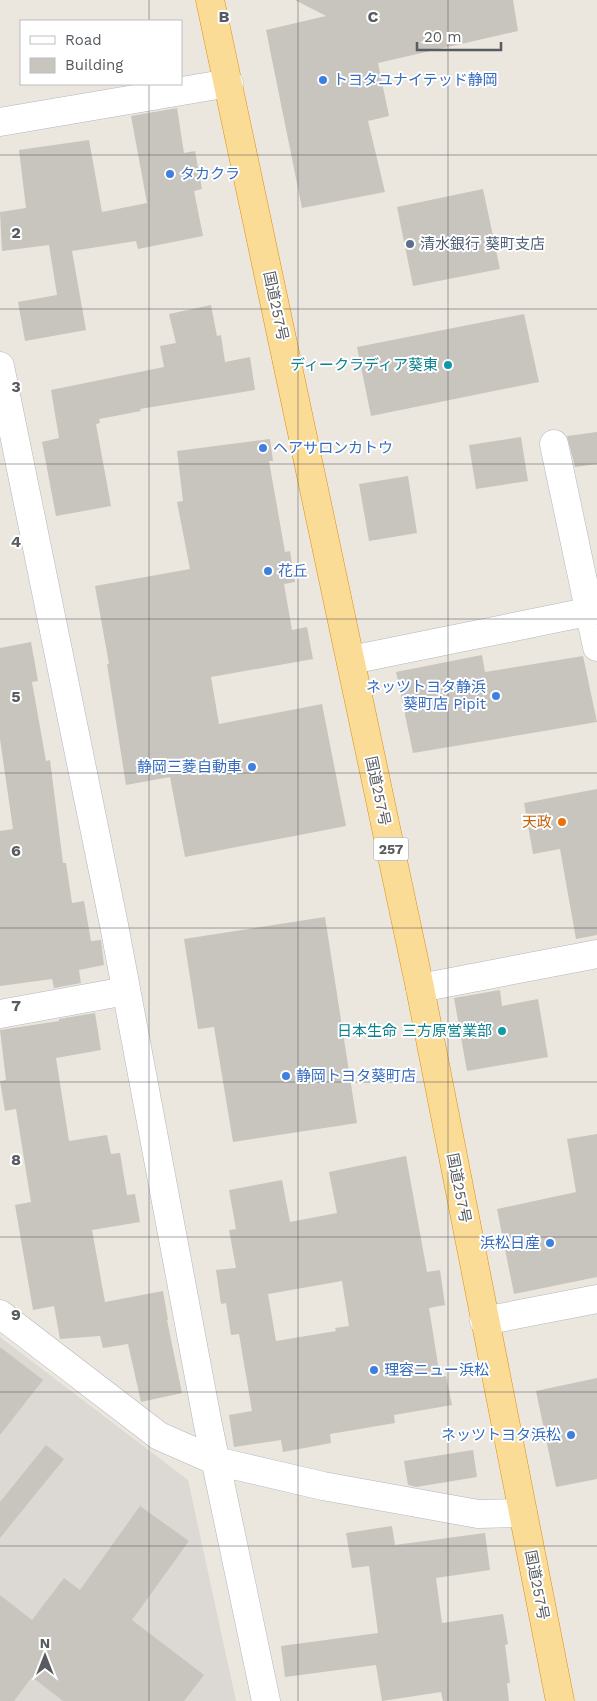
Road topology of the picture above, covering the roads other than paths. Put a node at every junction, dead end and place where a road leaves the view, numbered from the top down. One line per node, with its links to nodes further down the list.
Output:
1 (210, 0): 2 (highway, 国道257号 / 257)
2 (229, 82): 3 (street); 8 (highway, 国道257号 / 257)
3 (0, 122)
4 (0, 366): 11 (street)
5 (554, 444): 6 (street)
6 (593, 611): 7 (street); 8 (street)
7 (597, 647)
8 (351, 660): 10 (highway, 国道257号 / 257)
9 (597, 954): 10 (street)
10 (420, 988): 15 (highway, 国道257号 / 257)
11 (126, 991): 12 (street); 16 (street)
12 (0, 1014)
13 (597, 1299): 15 (street)
14 (0, 1314): 16 (street)
15 (484, 1321): 17 (highway, 国道257号 / 257)
16 (216, 1461): 17 (street); 18 (street)
17 (523, 1513): 19 (highway, 国道257号 / 257)
18 (266, 1701)
19 (560, 1701)

